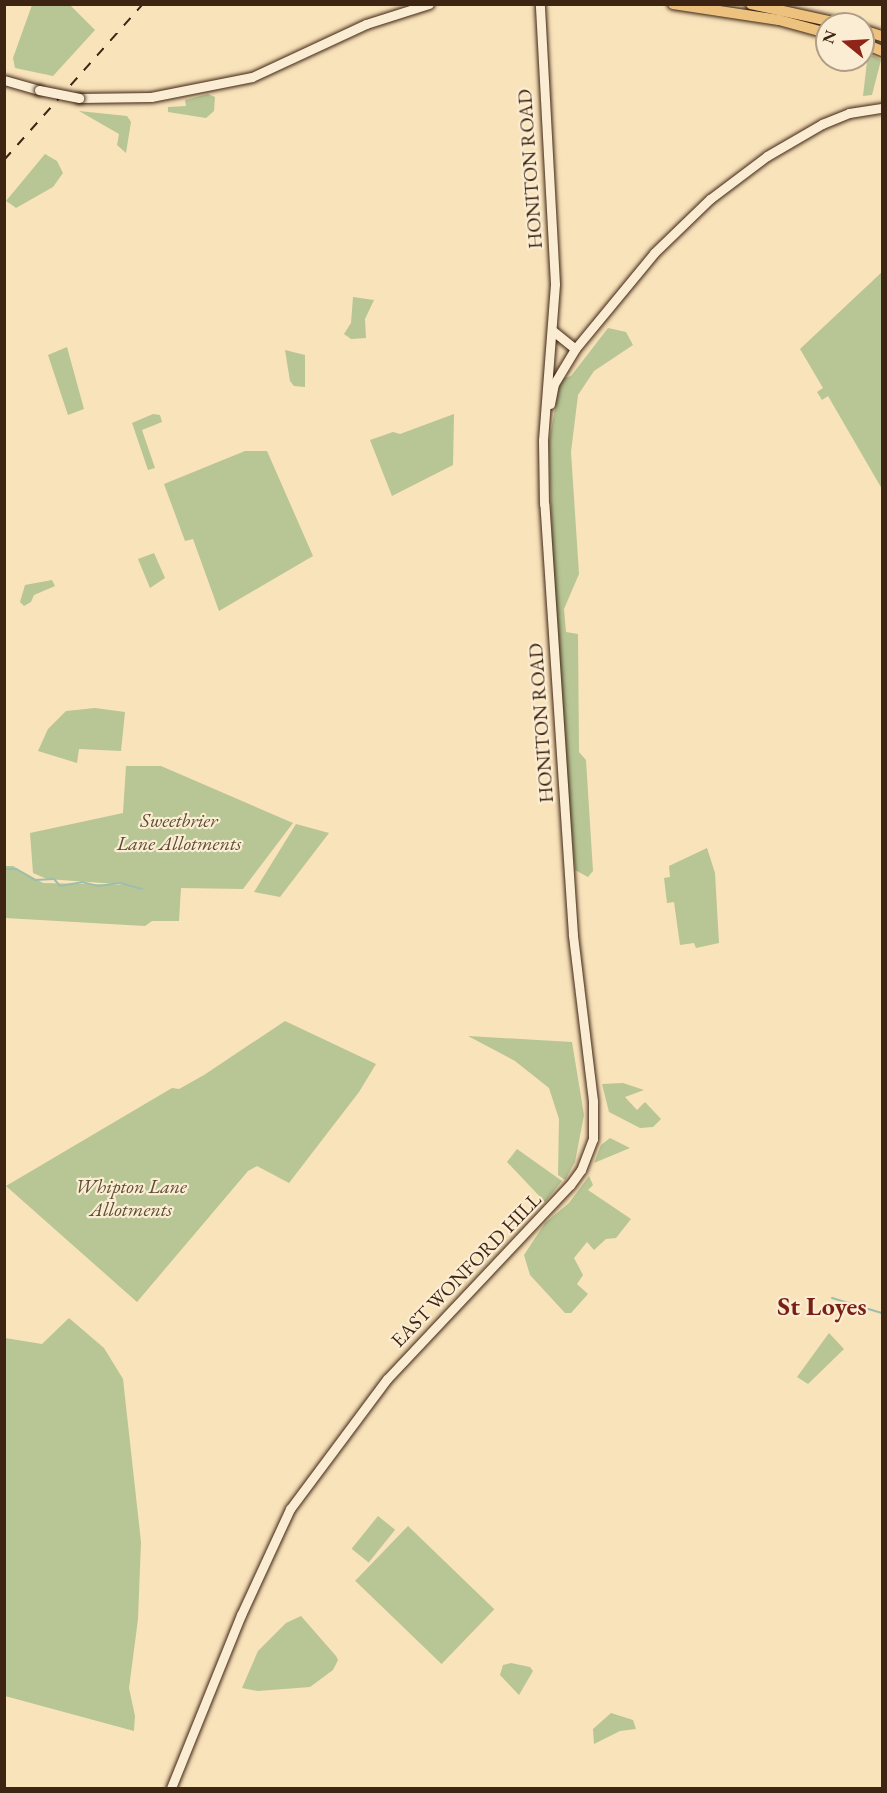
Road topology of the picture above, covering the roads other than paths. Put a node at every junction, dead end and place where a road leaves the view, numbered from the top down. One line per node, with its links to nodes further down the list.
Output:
1 (429, 4): 7 (main road, bridge)
2 (540, 4): 9 (main road, HONITON ROAD)
3 (673, 4): 6 (main road)
4 (751, 4): 5 (main road)
5 (815, 18)
6 (815, 30)
7 (4, 80)
8 (882, 108): 10 (main road, HONITON ROAD)
9 (554, 331): 10 (main road); 11 (main road, HONITON ROAD)
10 (575, 349): 11 (main road, HONITON ROAD)
11 (545, 414): 12 (main road, HONITON ROAD)
12 (583, 1028): 13 (main road, EAST WONFORD HILL)
13 (171, 1788)

